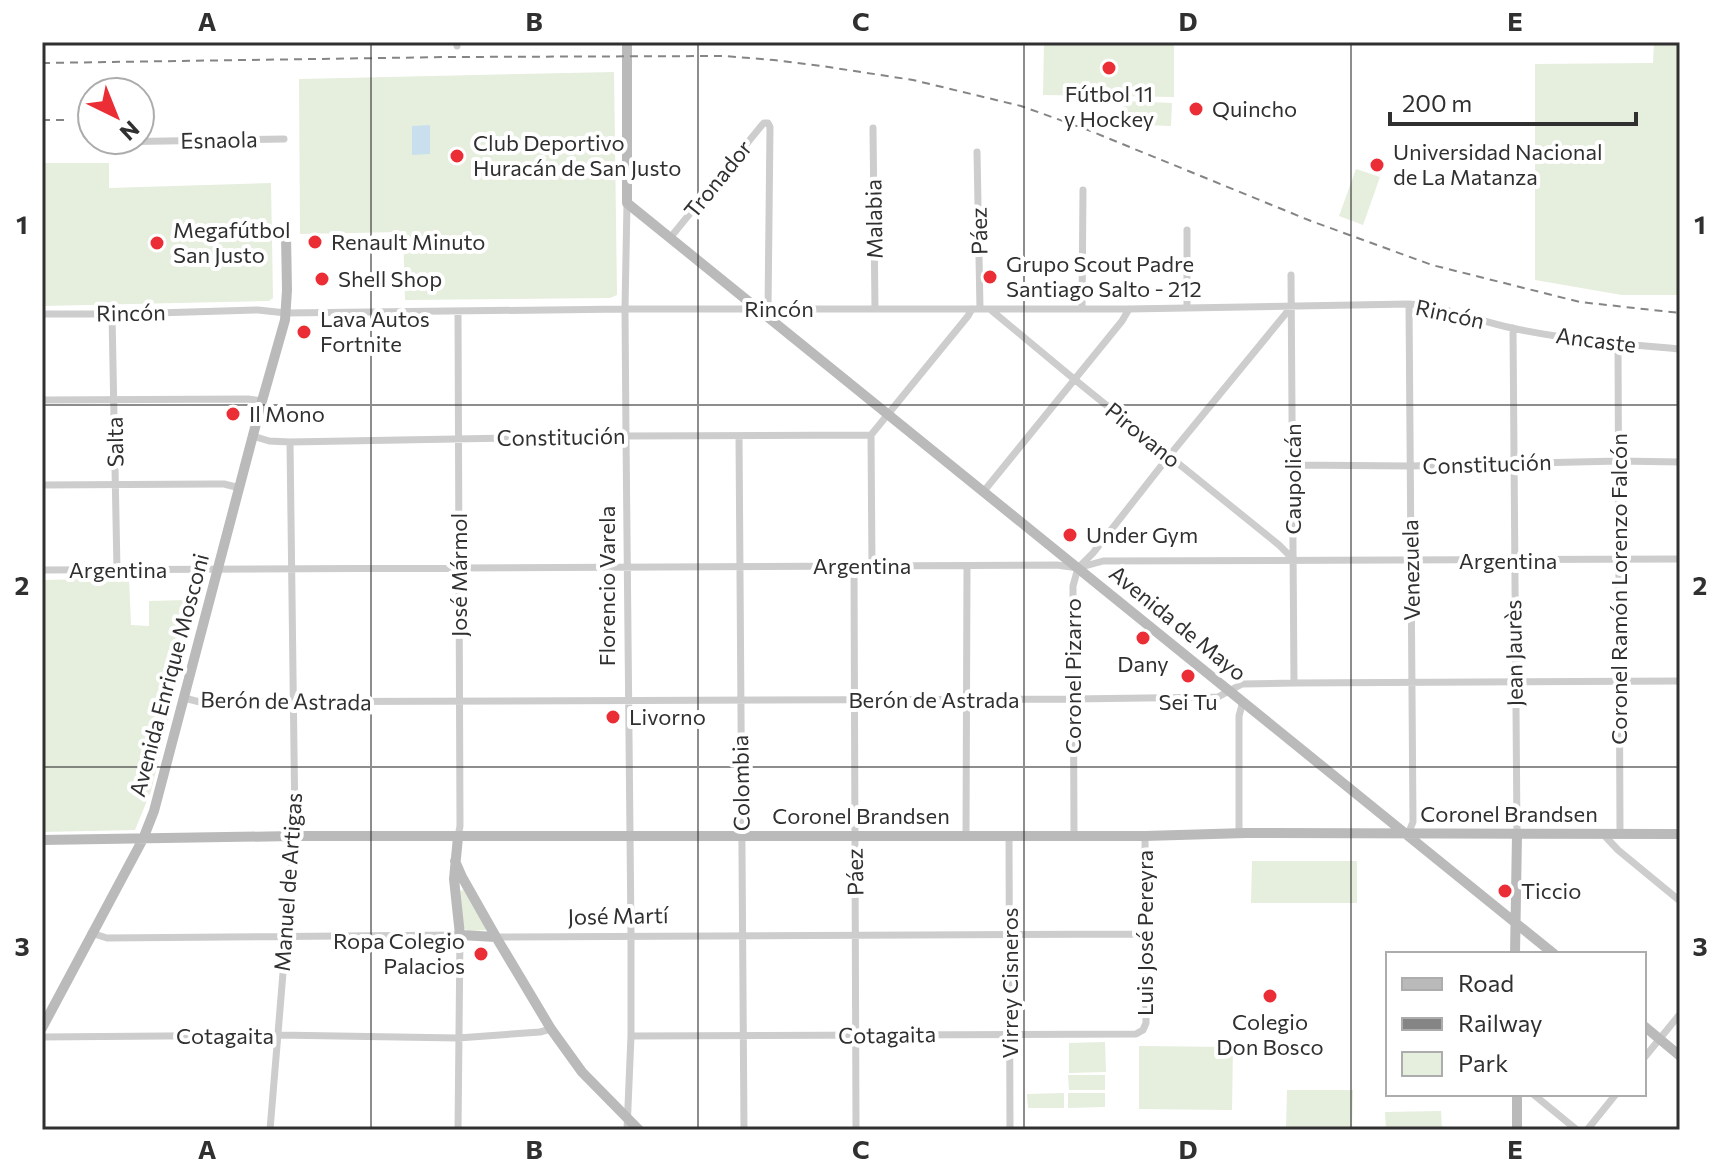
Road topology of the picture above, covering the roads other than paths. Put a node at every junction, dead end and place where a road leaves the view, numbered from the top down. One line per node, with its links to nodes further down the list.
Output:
1 (627, 42): 7 (street, Florencio Varela)
2 (873, 128): 18 (street, Malabia)
3 (284, 139): 4 (street, Esnaola)
4 (156, 141)
5 (977, 152): 19 (street, Páez)
6 (1083, 190): 15 (street)
7 (627, 203): 10 (street, Avenida de Mayo); 16 (street, Florencio Varela)
8 (1187, 230): 14 (street)
9 (286, 235): 23 (street, Avenida Enrique Mosconi)
10 (670, 238): 17 (street, Avenida de Mayo); 17 (street, Tronador)
11 (1291, 275): 13 (street, Caupolicán)
12 (1409, 304): 13 (street, Rincón); 26 (street, Rincón); 45 (street, Venezuela)
13 (1292, 306): 14 (street, Rincón); 40 (street, Coronel Pizarro); 44 (street, Caupolicán)
14 (1187, 307): 20 (street, Rincón)
15 (1082, 308): 20 (street, Rincón); 21 (street, Rincón)
16 (625, 309): 17 (street, Rincón); 22 (street, Rincón); 36 (street, Florencio Varela)
17 (763, 309): 18 (street, Rincón); 33 (street, Avenida de Mayo)
18 (875, 309): 19 (street, Rincón)
19 (976, 309): 21 (street, Rincón); 33 (street)
20 (1129, 309): 29 (street)
21 (991, 310): 29 (street, Pirovano)
22 (458, 312): 23 (street, Rincón); 38 (street, José Mármol)
23 (286, 313): 25 (street, Rincón); 32 (street, Avenida Enrique Mosconi)
24 (42, 314): 25 (street, Rincón)
25 (112, 314): 30 (street, Salta)
26 (1513, 328): 27 (street, Ancaste); 42 (street, Jean Jaurès)
27 (1618, 344): 28 (street, Ancaste); 41 (street, Coronel Ramón Lorenzo Falcón)
28 (1680, 349)
29 (1074, 379): 40 (street, Pirovano); 49 (street)
30 (114, 399): 31 (street); 32 (street); 47 (street, Salta)
31 (42, 400)
32 (262, 401): 35 (street, Avenida Enrique Mosconi)
33 (888, 415): 34 (street); 49 (street, Avenida de Mayo)
34 (871, 435): 37 (street, Constitución); 56 (street)
35 (253, 436): 39 (street, Constitución); 48 (street, Avenida Enrique Mosconi)
36 (626, 436): 37 (street, Constitución); 38 (street, Constitución); 61 (street, Florencio Varela)
37 (739, 436): 57 (street, Colombia)
38 (459, 439): 39 (street, Constitución); 60 (street, José Mármol)
39 (290, 442): 59 (street, Manuel de Artigas)
40 (1169, 456): 51 (street, Pirovano); 62 (street, Coronel Pizarro)
41 (1618, 461): 42 (street, Constitución); 43 (street, Constitución); 53 (street, Coronel Ramón Lorenzo Falcón)
42 (1514, 462): 45 (street, Constitución); 54 (street, Jean Jaurès)
43 (1680, 462)
44 (1293, 465): 45 (street, Constitución); 51 (street, Caupolicán)
45 (1410, 466): 52 (street, Venezuela)
46 (42, 485): 47 (street)
47 (116, 485): 48 (street); 65 (street, Salta)
48 (240, 488): 63 (street, Avenida Enrique Mosconi)
49 (984, 491): 62 (street, Avenida de Mayo)
50 (1680, 559): 53 (street, Argentina)
51 (1294, 560): 52 (street, Argentina); 62 (street, Argentina); 68 (street, Caupolicán)
52 (1411, 560): 54 (street, Argentina); 69 (street, Venezuela)
53 (1618, 560): 54 (street, Argentina); 67 (street, Coronel Ramón Lorenzo Falcón)
54 (1513, 561): 70 (street, Jean Jaurès)
55 (854, 566): 56 (street, Argentina); 57 (street, Argentina); 76 (street, Páez)
56 (872, 566): 58 (street, Argentina)
57 (740, 567): 61 (street, Argentina); 75 (street, Colombia)
58 (967, 567): 62 (street, Argentina); 73 (street)
59 (290, 568): 60 (street, Argentina); 63 (street, Argentina); 77 (street, Manuel de Artigas)
60 (459, 568): 61 (street, Argentina); 79 (street, José Mármol)
61 (627, 568): 80 (street, Florencio Varela)
62 (1078, 568): 71 (street, Avenida de Mayo); 74 (street, Coronel Pizarro)
63 (218, 569): 65 (street, Argentina); 72 (street, Avenida Enrique Mosconi)
64 (42, 570): 65 (street, Argentina)
65 (117, 570)
66 (1680, 681): 67 (street, Berón de Astrada)
67 (1620, 682): 70 (street, Berón de Astrada); 85 (street, Coronel Ramón Lorenzo Falcón)
68 (1294, 683): 69 (street, Berón de Astrada); 71 (street, Berón de Astrada)
69 (1412, 683): 70 (street, Berón de Astrada); 82 (street, Venezuela)
70 (1515, 683): 83 (street, Jean Jaurès)
71 (1230, 691): 74 (street, Berón de Astrada); 78 (street, Avenida de Mayo)
72 (184, 698): 77 (street, Berón de Astrada); 96 (street, Avenida Enrique Mosconi)
73 (967, 699): 74 (street, Berón de Astrada); 76 (street, Berón de Astrada); 90 (street)
74 (1073, 699): 87 (street, Coronel Pizarro)
75 (740, 700): 76 (street, Berón de Astrada); 80 (street, Berón de Astrada); 95 (street, Colombia)
76 (853, 700): 89 (street, Páez)
77 (293, 701): 79 (street, Berón de Astrada); 88 (street, Manuel de Artigas)
78 (1243, 701): 81 (street); 82 (street, Avenida de Mayo)
79 (461, 702): 80 (street, Berón de Astrada); 93 (street, José Mármol)
80 (628, 702): 94 (street, Florencio Varela)
81 (1239, 833): 82 (street, Coronel Brandsen); 92 (street, Coronel Brandsen)
82 (1408, 834): 83 (street, Coronel Brandsen); 100 (street, Avenida de Mayo)
83 (1517, 834): 84 (street, Coronel Brandsen); 100 (street)
84 (1603, 834): 85 (street, Coronel Brandsen); 99 (street)
85 (1620, 834): 86 (street, Coronel Brandsen)
86 (1680, 834)
87 (1074, 835): 91 (street, Coronel Brandsen); 92 (street, Coronel Brandsen)
88 (294, 836): 93 (street, Coronel Brandsen); 96 (street, Coronel Brandsen); 108 (street, Manuel de Artigas)
89 (855, 836): 90 (street, Coronel Brandsen); 95 (street, Coronel Brandsen); 103 (street, Páez)
90 (966, 836): 91 (street, Coronel Brandsen)
91 (1009, 836): 102 (street, Virrey Cisneros)
92 (1145, 836): 104 (street, Luis José Pereyra)
93 (458, 837): 94 (street, Coronel Brandsen); 98 (street)
94 (630, 837): 95 (street, Coronel Brandsen); 106 (street, Florencio Varela)
95 (741, 837): 107 (street, Colombia)
96 (143, 839): 97 (street, Coronel Brandsen); 101 (street, Avenida Enrique Mosconi)
97 (42, 840)
98 (455, 861): 105 (street); 109 (street)
99 (1680, 901)
100 (1515, 924): 110 (street); 111 (street, Avenida de Mayo)
101 (91, 933): 108 (street, José Martí); 113 (street, Avenida Enrique Mosconi)
102 (1010, 933): 103 (street, José Martí); 104 (street, José Martí); 117 (street, Virrey Cisneros)
103 (856, 934): 107 (street, José Martí); 121 (street, Páez)
104 (1145, 934): 116 (street, Luis José Pereyra)
105 (460, 935): 108 (street, José Martí); 109 (street, José Martí); 123 (street)
106 (631, 935): 107 (street, José Martí); 109 (street, José Martí); 120 (street, Florencio Varela)
107 (743, 935): 119 (street, Colombia)
108 (285, 937): 118 (street, Manuel de Artigas)
109 (496, 937): 115 (street)
110 (1515, 952)
111 (1551, 952)
112 (1680, 1014): 124 (street)
113 (42, 1028)
114 (1646, 1028): 124 (street)
115 (551, 1029): 123 (street, Cotagaita); 130 (street)
116 (1143, 1030): 117 (street, Cotagaita)
117 (1010, 1034): 121 (street, Cotagaita); 136 (street, Virrey Cisneros)
118 (277, 1035): 122 (street, Cotagaita); 123 (street, Cotagaita); 131 (street, Manuel de Artigas)
119 (743, 1035): 120 (street, Cotagaita); 121 (street, Cotagaita); 134 (street, Colombia)
120 (631, 1036): 130 (street, Florencio Varela)
121 (855, 1036): 135 (street, Páez)
122 (42, 1037)
123 (458, 1038): 132 (street)
124 (1659, 1039): 125 (street); 126 (street)
125 (1646, 1055)
126 (1680, 1056)
127 (1517, 1096): 137 (street)
128 (1535, 1096): 138 (street)
129 (1614, 1096): 139 (street)
130 (628, 1124): 133 (street)
131 (270, 1130)
132 (458, 1130)
133 (639, 1130)
134 (744, 1130)
135 (856, 1130)
136 (1010, 1130)
137 (1517, 1130)
138 (1577, 1130)
139 (1587, 1130)

